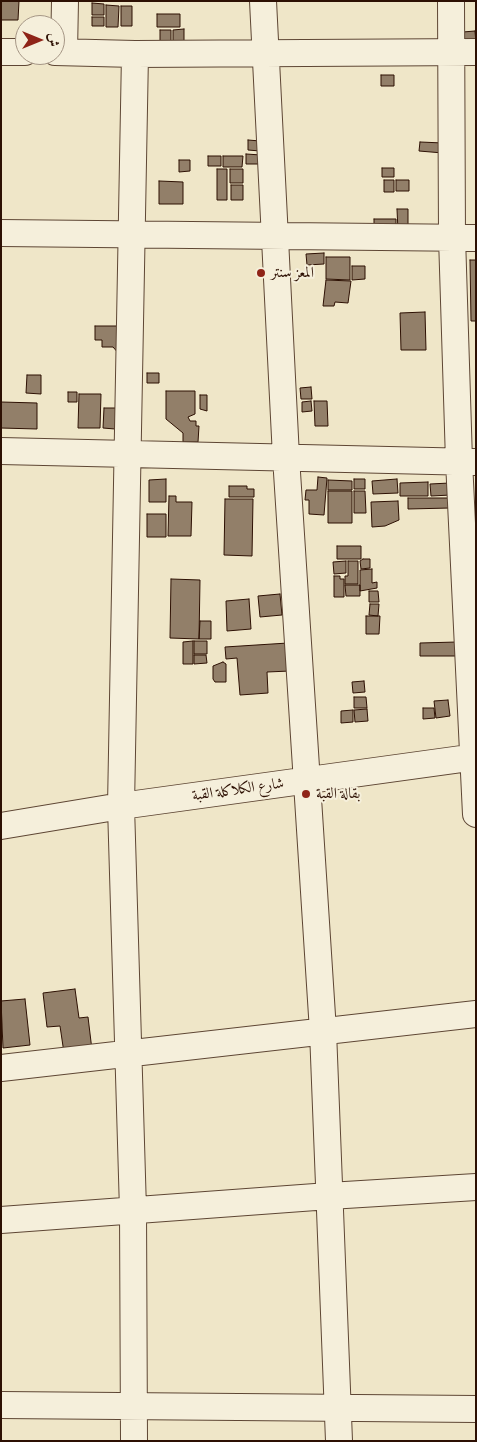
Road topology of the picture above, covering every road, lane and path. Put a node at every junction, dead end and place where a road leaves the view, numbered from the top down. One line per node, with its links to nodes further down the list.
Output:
1 (65, 1): 4 (street)
2 (263, 1): 9 (street)
3 (451, 1): 8 (street)
4 (64, 15)
5 (1, 52): 6 (street)
6 (15, 52)
7 (65, 52): 10 (street)
8 (464, 52): 9 (street); 14 (street)
9 (266, 53): 10 (street); 13 (street)
10 (134, 54): 12 (street)
11 (1, 233): 12 (street)
12 (133, 233): 13 (street); 16 (street)
13 (274, 235): 14 (street); 17 (street)
14 (464, 238): 18 (street)
15 (1, 451): 16 (street)
16 (127, 455): 17 (street); 21 (street)
17 (286, 457): 18 (street); 20 (street)
18 (467, 462): 19 (street)
19 (474, 757): 20 (street, شارع الكلاكلة القبة); 22 (street)
20 (308, 781): 21 (street, شارع الكلاكلة القبة); 25 (street)
21 (121, 806): 23 (street, شارع الكلاكلة القبة); 26 (street)
22 (476, 814)
23 (1, 826)
24 (476, 1014): 25 (street)
25 (323, 1031): 26 (street); 29 (street)
26 (129, 1052): 27 (street); 30 (street)
27 (1, 1068)
28 (476, 1187): 29 (street)
29 (329, 1196): 30 (street); 34 (street)
30 (133, 1210): 31 (street); 33 (street)
31 (1, 1220)
32 (1, 1405): 33 (street)
33 (134, 1406): 34 (street); 36 (street)
34 (337, 1409): 35 (street); 37 (street)
35 (476, 1409)
36 (134, 1441)
37 (339, 1441)

